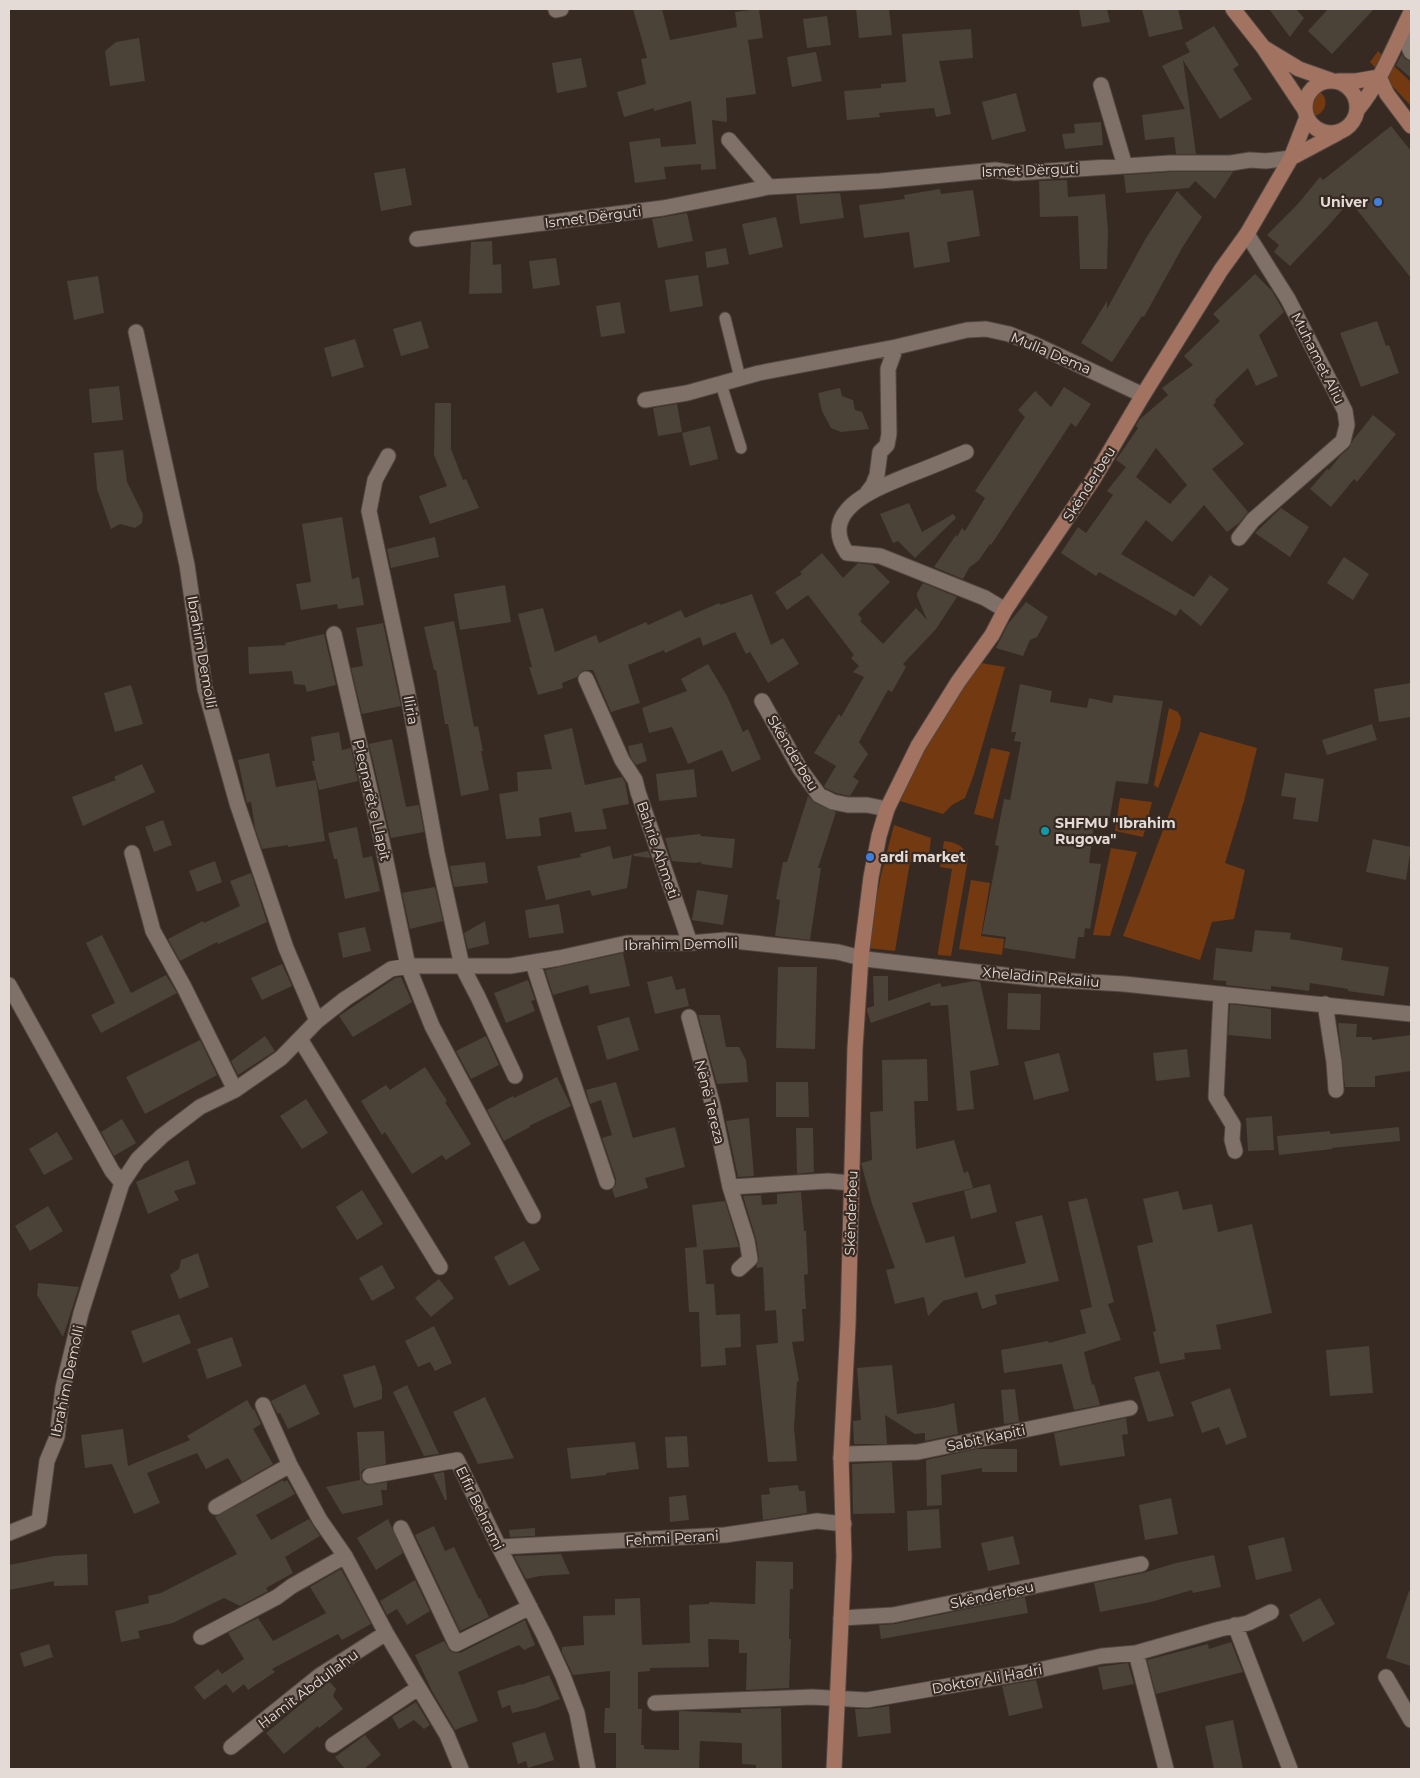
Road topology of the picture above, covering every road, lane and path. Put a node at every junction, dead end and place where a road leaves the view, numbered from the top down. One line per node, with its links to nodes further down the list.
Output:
1 (1232, 9): 4 (main road)
2 (1411, 12): 6 (main road)
3 (1411, 36): 5 (street)
4 (1263, 47): 7 (main road); 10 (main road)
5 (1411, 52)
6 (1379, 76): 7 (main road); 9 (main road); 11 (main road)
7 (1335, 81): 9 (main road); 10 (main road)
8 (1101, 84): 15 (street)
9 (1358, 109): 12 (main road)
10 (1306, 114): 12 (main road); 14 (main road, Skënderbeu)
11 (1411, 126)
12 (1338, 133): 14 (main road)
13 (729, 140): 16 (street)
14 (1292, 158): 15 (street, Ismet Dërguti); 17 (main road, Skënderbeu)
15 (1125, 166): 16 (street, Ismet Dërguti)
16 (769, 187): 18 (street, Ismet Dërguti)
17 (1247, 234): 24 (main road, Skënderbeu); 30 (street, Muhamet Aliu)
18 (417, 240)
19 (725, 318): 22 (lane)
20 (136, 332): 47 (street, Ibrahim Demolli)
21 (896, 347): 22 (street, Mulla Dema); 24 (street, Mulla Dema); 29 (street)
22 (740, 378): 23 (street, Mulla Dema)
23 (721, 384): 25 (street, Mulla Dema); 26 (lane)
24 (1143, 395): 31 (main road, Skënderbeu)
25 (645, 400)
26 (741, 448)
27 (966, 452): 29 (street)
28 (388, 456): 41 (street, Iliria)
29 (867, 493): 31 (street)
30 (1239, 538)
31 (1005, 610): 35 (main road, Skënderbeu)
32 (334, 634): 40 (street, Pleqnarët e Llapit)
33 (586, 679): 37 (street, Bahrie Ahmeti)
34 (762, 701): 35 (street, Skënderbeu)
35 (887, 810): 38 (main road, Skënderbeu)
36 (132, 853): 50 (street)
37 (690, 943): 38 (street, Ibrahim Demolli); 39 (street, Ibrahim Demolli)
38 (861, 957): 43 (street, Xheladin Rekaliu); 55 (main road, Skënderbeu)
39 (533, 963): 41 (street, Ibrahim Demolli); 53 (street)
40 (408, 966): 41 (street, Ibrahim Demolli); 47 (street, Ibrahim Demolli); 57 (street)
41 (462, 966): 49 (street)
42 (9, 985): 54 (street)
43 (1222, 995): 44 (street, Xheladin Rekaliu); 52 (street)
44 (1325, 1004): 45 (street, Xheladin Rekaliu); 51 (street)
45 (1411, 1014)
46 (688, 1017): 56 (street, Nënë Tereza)
47 (317, 1021): 48 (street, Ibrahim Demolli)
48 (300, 1039): 50 (street, Ibrahim Demolli); 58 (street)
49 (515, 1076)
50 (235, 1090): 54 (street, Ibrahim Demolli)
51 (1336, 1090)
52 (1235, 1151)
53 (607, 1182)
54 (122, 1183): 68 (street, Ibrahim Demolli)
55 (851, 1183): 56 (street); 62 (main road, Skënderbeu)
56 (730, 1187): 59 (street, Nënë Tereza)
57 (533, 1216)
58 (440, 1267)
59 (739, 1270)
60 (263, 1405): 63 (street)
61 (1130, 1408): 62 (street, Sabit Kapiti)
62 (841, 1458): 66 (main road, Skënderbeu)
63 (290, 1465): 65 (street); 70 (street)
64 (370, 1476): 69 (street, Elfir Behrami)
65 (216, 1507)
66 (844, 1524): 69 (street, Fehmi Perani); 74 (main road, Skënderbeu)
67 (401, 1528): 72 (street)
68 (9, 1533)
69 (499, 1547): 72 (street, Elfir Behrami)
70 (345, 1556): 76 (street); 77 (street)
71 (1141, 1564): 74 (street, Skënderbeu)
72 (530, 1607): 87 (street, Elfir Behrami)
73 (1271, 1612): 75 (street, Doktor Ali Hadri)
74 (841, 1618): 81 (main road, Skënderbeu)
75 (1235, 1625): 78 (street, Doktor Ali Hadri); 90 (street)
76 (386, 1633): 80 (street); 85 (street, Hamit Abdullahu)
77 (201, 1637)
78 (1136, 1653): 81 (street, Doktor Ali Hadri); 89 (street)
79 (1386, 1677): 83 (street)
80 (418, 1688): 84 (street); 86 (street)
81 (837, 1700): 82 (street); 88 (main road, Skënderbeu)
82 (655, 1703)
83 (1411, 1720)
84 (333, 1744)
85 (231, 1747)
86 (461, 1769)
87 (588, 1769)
88 (834, 1769)
89 (1166, 1769)
90 (1290, 1769)

